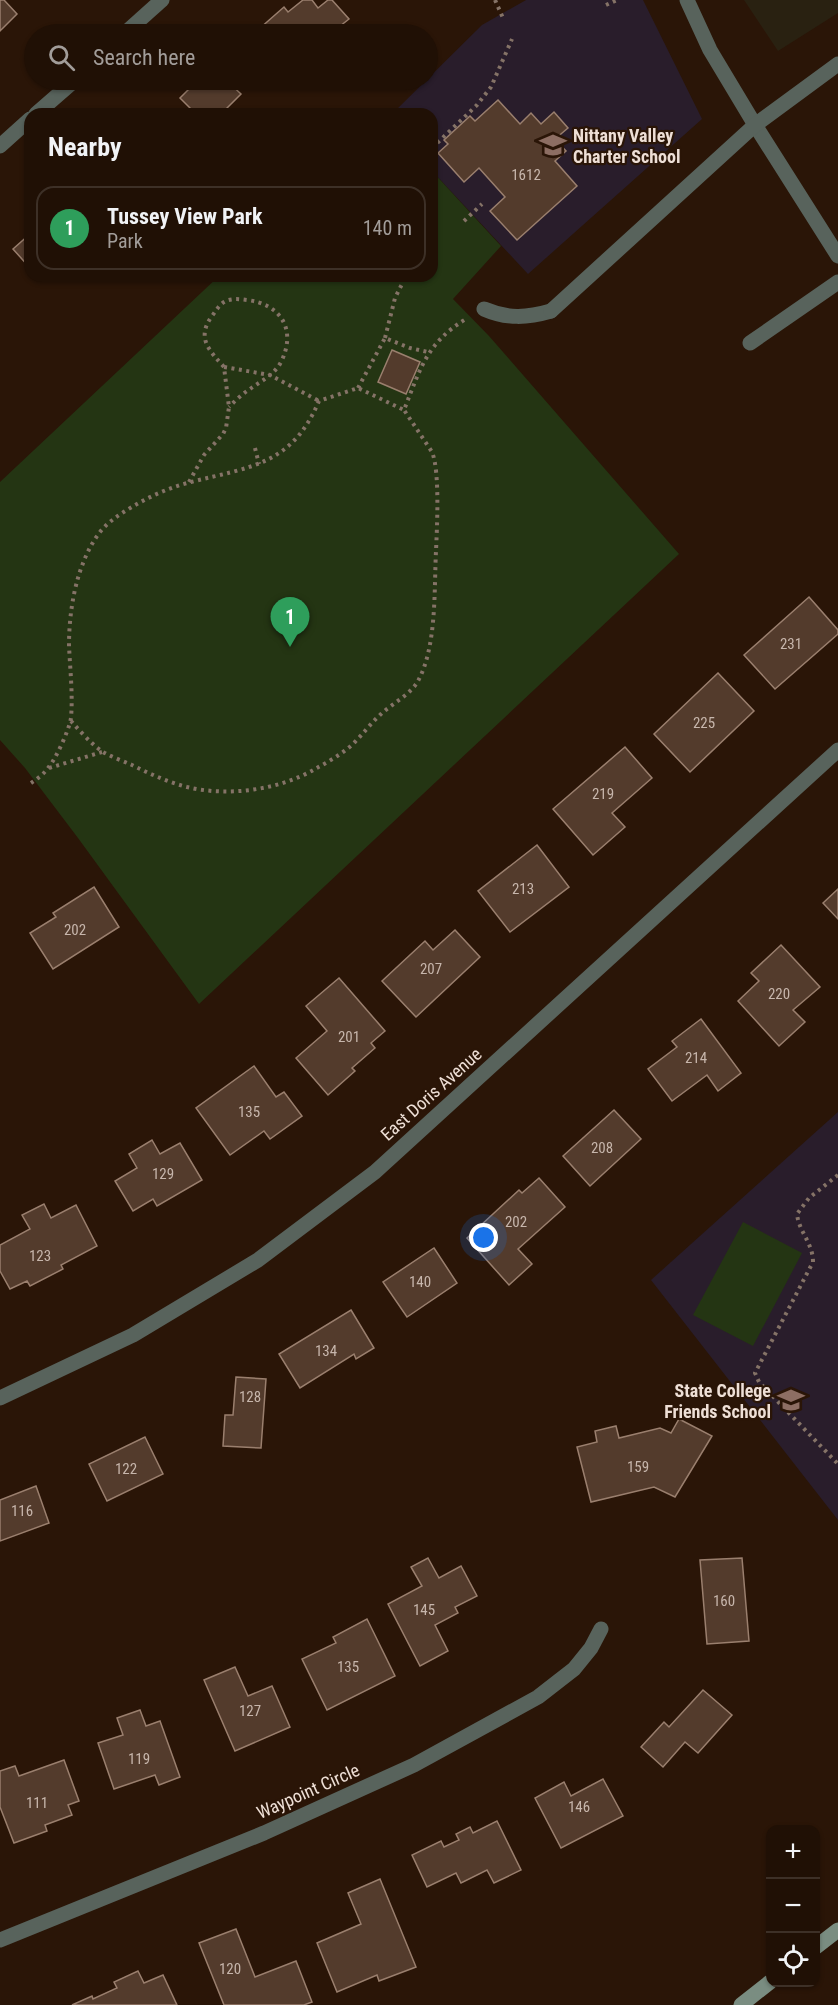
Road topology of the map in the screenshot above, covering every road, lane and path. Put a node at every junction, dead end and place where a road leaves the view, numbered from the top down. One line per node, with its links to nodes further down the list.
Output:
1 (162, 0): 7 (street)
2 (495, 0): 6 (path)
3 (617, 0): 5 (path)
4 (687, 0): 13 (street)
5 (606, 4)
6 (503, 18)
7 (135, 24)
8 (512, 39): 14 (path)
9 (838, 64): 13 (street)
10 (64, 90): 11 (street)
11 (43, 108)
12 (24, 124): 15 (street)
13 (755, 125): 18 (street); 21 (street)
14 (438, 142)
15 (0, 146)
16 (482, 204): 17 (path)
17 (464, 221)
18 (838, 256)
19 (838, 282): 24 (street)
20 (402, 284): 23 (path)
21 (484, 309)
22 (468, 318): 25 (path)
23 (385, 338): 25 (path); 28 (path)
24 (750, 343)
25 (428, 352): 31 (path)
26 (224, 368): 27 (path); 27 (path); 30 (path)
27 (272, 376): 29 (path); 30 (path)
28 (358, 388): 29 (path); 31 (path)
29 (320, 401): 33 (path)
30 (228, 407): 34 (path)
31 (404, 410): 37 (path)
32 (255, 448): 33 (path)
33 (259, 464): 34 (path)
34 (188, 482): 35 (path)
35 (70, 721): 37 (path); 38 (path)
36 (838, 750): 41 (street, East Doris Avenue)
37 (103, 752): 38 (path)
38 (48, 768): 39 (path)
39 (31, 783)
40 (838, 1175): 42 (path)
41 (0, 1398)
42 (838, 1464)
43 (601, 1629): 45 (street, Waypoint Circle)
44 (838, 1930): 46 (main road)
45 (0, 1940)
46 (820, 1944)
47 (766, 1986): 48 (main road)
48 (741, 2005)

